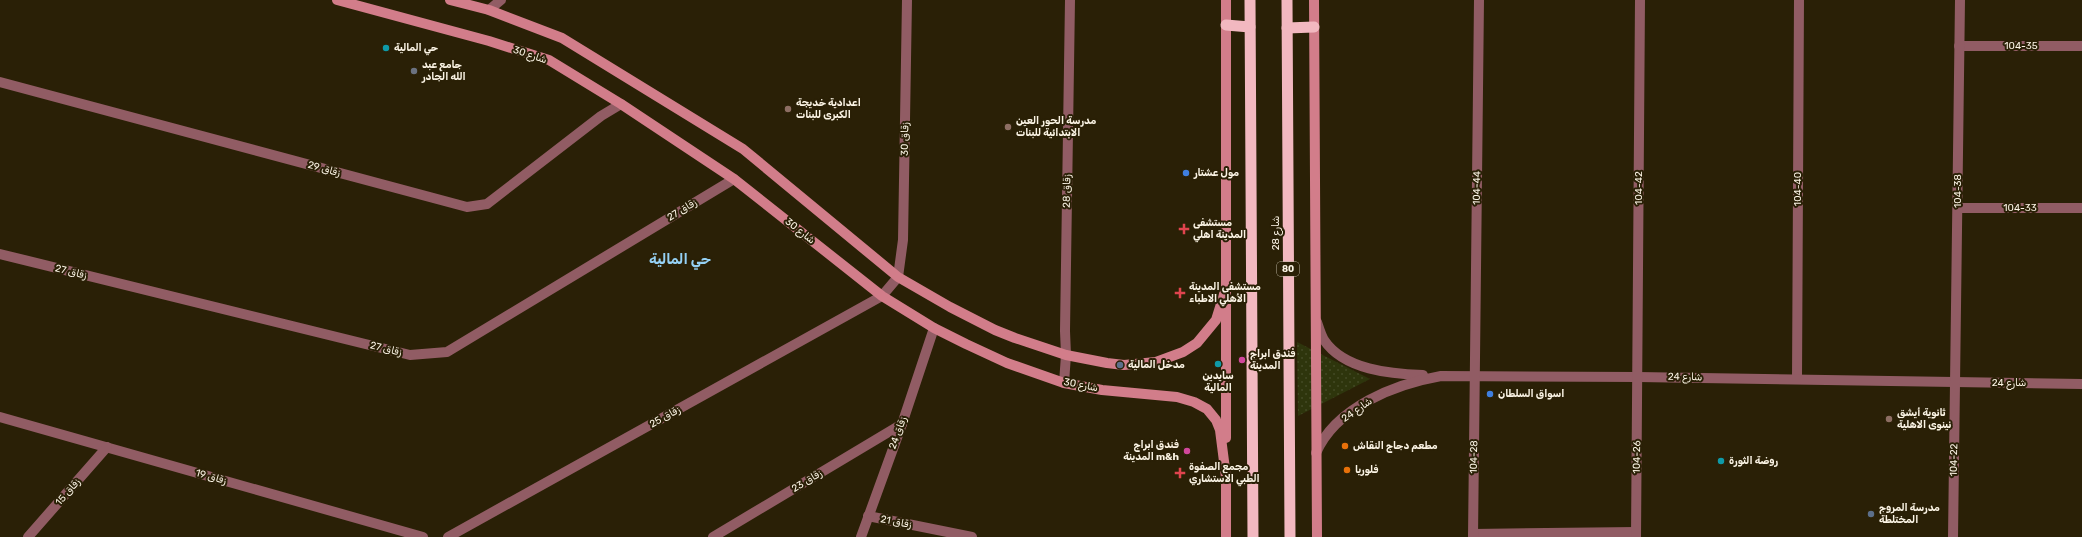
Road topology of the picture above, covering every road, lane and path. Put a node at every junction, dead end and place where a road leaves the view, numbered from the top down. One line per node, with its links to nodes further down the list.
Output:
1 (337, 0): 22 (main road, شارع 30)
2 (450, 0): 14 (main road)
3 (501, 0): 14 (street)
4 (907, 0): 27 (street, زقاق 30)
5 (1070, 0): 32 (street, زقاق 28)
6 (1226, 0): 15 (main road)
7 (1250, 0): 16 (highway)
8 (1287, 0): 18 (highway, شارع 28 / 80)
9 (1314, 0): 17 (main road)
10 (1479, 0): 34 (street, 104-44)
11 (1640, 0): 35 (street, 104-42)
12 (1799, 0): 36 (street, 104-40)
13 (1960, 0): 19 (street, 104-38)
14 (489, 10): 27 (main road)
15 (1226, 24): 16 (highway); 28 (main road)
16 (1250, 27): 56 (highway)
17 (1314, 27): 18 (highway); 30 (main road)
18 (1287, 28): 57 (highway, شارع 28 / 80)
19 (1959, 46): 20 (street, 104-35); 24 (street, 104-38)
20 (2082, 46)
21 (0, 82): 22 (street, زقاق 29)
22 (621, 104): 23 (main road, شارع 30)
23 (734, 179): 26 (street, زقاق 27); 29 (main road, شارع 30)
24 (1958, 208): 25 (street, 104-33); 37 (street, 104-38)
25 (2082, 208)
26 (0, 254)
27 (898, 277): 29 (street); 32 (main road)
28 (1225, 291): 32 (main road); 44 (main road)
29 (882, 296): 31 (main road, شارع 30); 51 (street, زقاق 25)
30 (1316, 322): 33 (street); 43 (main road)
31 (934, 328): 38 (main road, شارع 30); 41 (street, زقاق 24)
32 (1066, 355): 38 (street, زقاق 28)
33 (1441, 376): 34 (street, شارع 24); 43 (street, شارع 24)
34 (1474, 376): 35 (street, شارع 24); 48 (street, 104-28)
35 (1638, 377): 36 (street, شارع 24); 47 (street, 104-26)
36 (1797, 379): 37 (street, شارع 24)
37 (1955, 382): 39 (street, شارع 24); 59 (street, 104-22)
38 (1064, 383): 44 (main road, شارع 30)
39 (2082, 384)
40 (0, 417): 42 (street, زقاق 19)
41 (902, 424): 45 (street, زقاق 24); 52 (street, زقاق 23)
42 (107, 447): 46 (street, زقاق 19); 49 (street, زقاق 15)
43 (1316, 454): 58 (main road)
44 (1226, 477): 55 (main road)
45 (868, 516): 53 (street, زقاق 24); 54 (street, زقاق 21)
46 (398, 534): 50 (street, زقاق 19)
47 (1636, 534): 48 (street)
48 (1473, 536)
49 (28, 537)
50 (423, 537)
51 (448, 537)
52 (713, 537)
53 (861, 537)
54 (972, 537)
55 (1226, 537)
56 (1253, 537)
57 (1290, 537)
58 (1317, 537)
59 (1953, 537)

